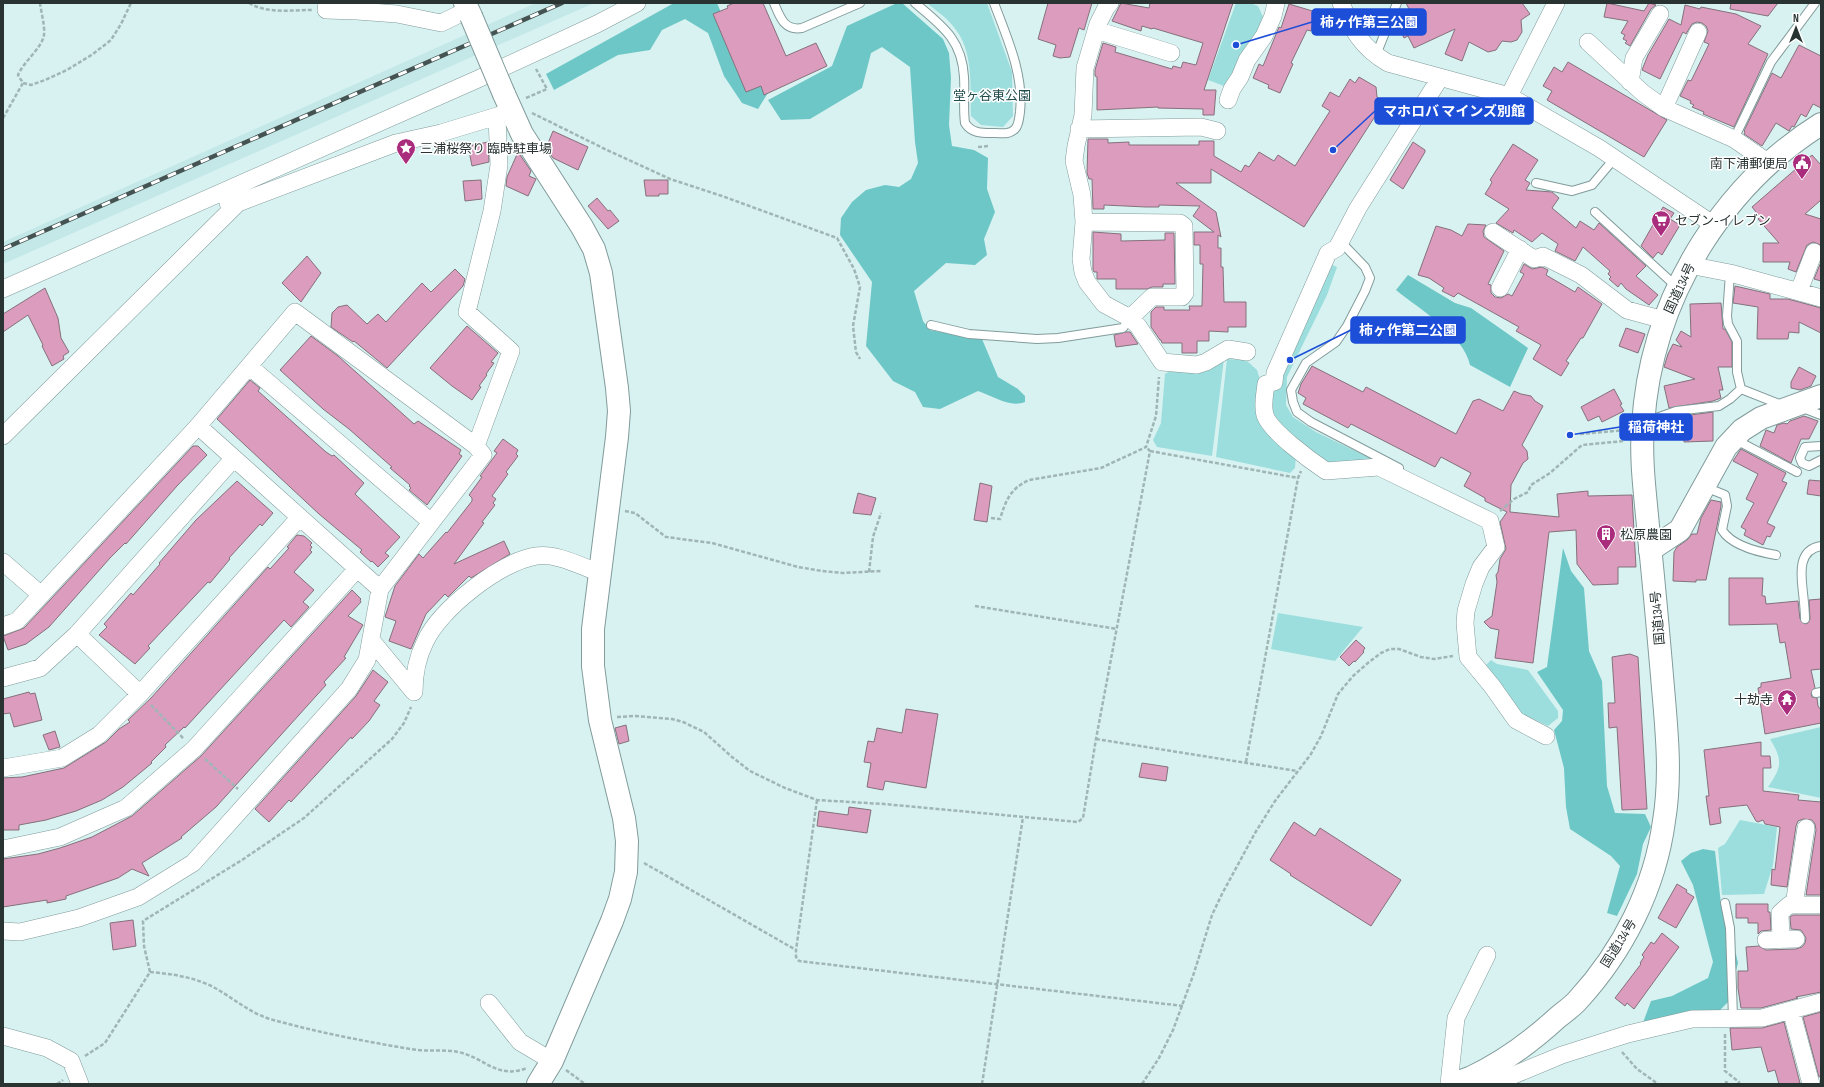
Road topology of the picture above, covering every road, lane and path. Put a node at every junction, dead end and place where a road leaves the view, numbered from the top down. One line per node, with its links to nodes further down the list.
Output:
1 (40, 3): 26 (path)
2 (130, 3): 26 (path)
3 (249, 3): 15 (path)
4 (637, 3): 41 (street)
5 (774, 3): 6 (lane)
6 (860, 3)
7 (915, 3): 8 (lane)
8 (994, 3)
9 (1110, 3): 18 (street)
10 (1276, 3): 28 (street)
11 (1341, 3): 22 (street)
12 (1396, 3): 22 (lane)
13 (1815, 3): 35 (lane)
14 (1553, 5): 27 (street)
15 (327, 6): 16 (street)
16 (468, 10): 29 (main road, bridge)
17 (1660, 14): 25 (street)
18 (1096, 30): 21 (street); 33 (street)
19 (1698, 32): 30 (street)
20 (1588, 42): 25 (street)
21 (1171, 53)
22 (1376, 56): 24 (street)
23 (534, 66): 29 (path)
24 (1440, 78): 27 (street); 47 (street)
25 (1630, 82): 30 (street)
26 (23, 83): 31 (path)
27 (1509, 96): 38 (street)
28 (1228, 100)
29 (505, 107): 42 (street); 61 (path); 75 (street); 87 (main road)
30 (1664, 108): 35 (street)
31 (3, 118)
32 (1821, 124): 39 (main road, 国道134号)
33 (1079, 129): 34 (street); 44 (street)
34 (1217, 132)
35 (1734, 138): 39 (street)
36 (990, 146): 37 (path)
37 (978, 147)
38 (1614, 159): 40 (lane); 45 (street)
39 (1769, 163): 45 (main road, 国道134号)
40 (1536, 183)
41 (198, 202): 42 (street); 54 (street)
42 (238, 203): 72 (street)
43 (1595, 212): 53 (lane)
44 (1084, 222): 57 (street); 57 (street)
45 (1714, 225): 50 (main road, 国道134号)
46 (1493, 232): 48 (street)
47 (1340, 241): 80 (street); 85 (lane)
48 (1520, 249): 52 (street); 58 (street)
49 (1814, 252): 55 (street)
50 (1689, 266): 51 (street); 53 (main road, 国道134号)
51 (1730, 273): 55 (street); 64 (lane)
52 (1500, 288)
53 (1678, 288): 58 (main road, 国道134号)
54 (3, 289)
55 (1799, 291): 56 (street)
56 (1821, 298)
57 (1130, 318): 59 (lane); 62 (street)
58 (1664, 320): 68 (main road, 国道134号)
59 (931, 325)
60 (1247, 352): 62 (street)
61 (860, 359)
62 (1162, 362): 77 (path)
63 (249, 366): 69 (street); 75 (street); 91 (street)
64 (1741, 389): 66 (lane); 68 (lane)
65 (1821, 396): 66 (main road)
66 (1792, 407): 67 (lane); 73 (main road)
67 (1821, 415)
68 (1643, 424): 93 (main road, 国道134号)
69 (198, 426): 79 (street); 101 (street)
70 (1604, 432): 71 (path)
71 (1580, 434)
72 (3, 436)
73 (1733, 439): 82 (lane); 84 (main road)
74 (1607, 442): 86 (path)
75 (476, 446): 91 (street)
76 (1821, 446): 81 (lane)
77 (1146, 447): 78 (path); 90 (path)
78 (1150, 451): 83 (path); 105 (path)
79 (234, 458): 89 (street); 106 (street)
80 (1308, 458): 83 (path); 85 (street)
81 (1821, 460)
82 (1798, 472)
83 (1298, 478): 115 (path)
84 (1704, 487): 93 (main road); 94 (lane)
85 (1437, 495): 108 (street)
86 (1514, 499)
87 (609, 509): 98 (path); 99 (main road)
88 (880, 513): 98 (path)
89 (300, 517): 96 (street); 111 (street)
90 (991, 518)
91 (431, 522): 100 (street)
92 (1821, 546): 103 (lane)
93 (1650, 550): 141 (main road, 国道134号)
94 (1776, 555)
95 (3, 562): 101 (street)
96 (357, 569): 100 (street); 121 (street)
97 (881, 571): 98 (path)
98 (869, 572)
99 (600, 573): 110 (street); 112 (main road)
100 (380, 589): 107 (street)
101 (40, 594): 104 (street)
102 (975, 606): 105 (path)
103 (1805, 619)
104 (3, 626)
105 (1117, 629): 114 (path)
106 (77, 634): 109 (street); 111 (street)
107 (370, 640): 110 (street); 126 (street)
108 (1468, 657): 113 (street); 117 (path)
109 (3, 678)
110 (414, 692): 130 (path)
111 (140, 694): 116 (street)
112 (600, 720): 118 (path); 122 (main road)
113 (1546, 736)
114 (1096, 738): 115 (path); 119 (path)
115 (1246, 762): 117 (path)
116 (3, 768)
117 (1297, 771): 134 (path)
118 (817, 800): 119 (path); 128 (path)
119 (1023, 817): 131 (path)
120 (1805, 828): 124 (street)
121 (3, 849)
122 (627, 853): 128 (path); 140 (main road)
123 (1726, 903): 136 (lane)
124 (1794, 905): 125 (street); 127 (street)
125 (1821, 906)
126 (3, 931)
127 (1781, 940)
128 (796, 950): 131 (path)
129 (1487, 955): 141 (street)
130 (150, 972): 139 (path); 140 (path)
131 (998, 984): 134 (path); 145 (path)
132 (1821, 1002): 135 (street)
133 (489, 1004): 140 (street)
134 (1183, 1006): 146 (path)
135 (1791, 1010): 136 (street); 152 (street)
136 (1729, 1019): 138 (street); 151 (path)
137 (3, 1036): 139 (street)
138 (1614, 1040): 147 (street); 148 (path)
139 (71, 1061): 142 (street)
140 (552, 1061): 143 (main road); 144 (path)
141 (1455, 1083): 147 (street)
142 (80, 1084)
143 (538, 1084)
144 (585, 1084)
145 (982, 1084)
146 (1142, 1084)
147 (1491, 1084)
148 (1658, 1084)
149 (1726, 1084): 150 (path)
150 (1730, 1084)
151 (1738, 1084)
152 (1811, 1084)

